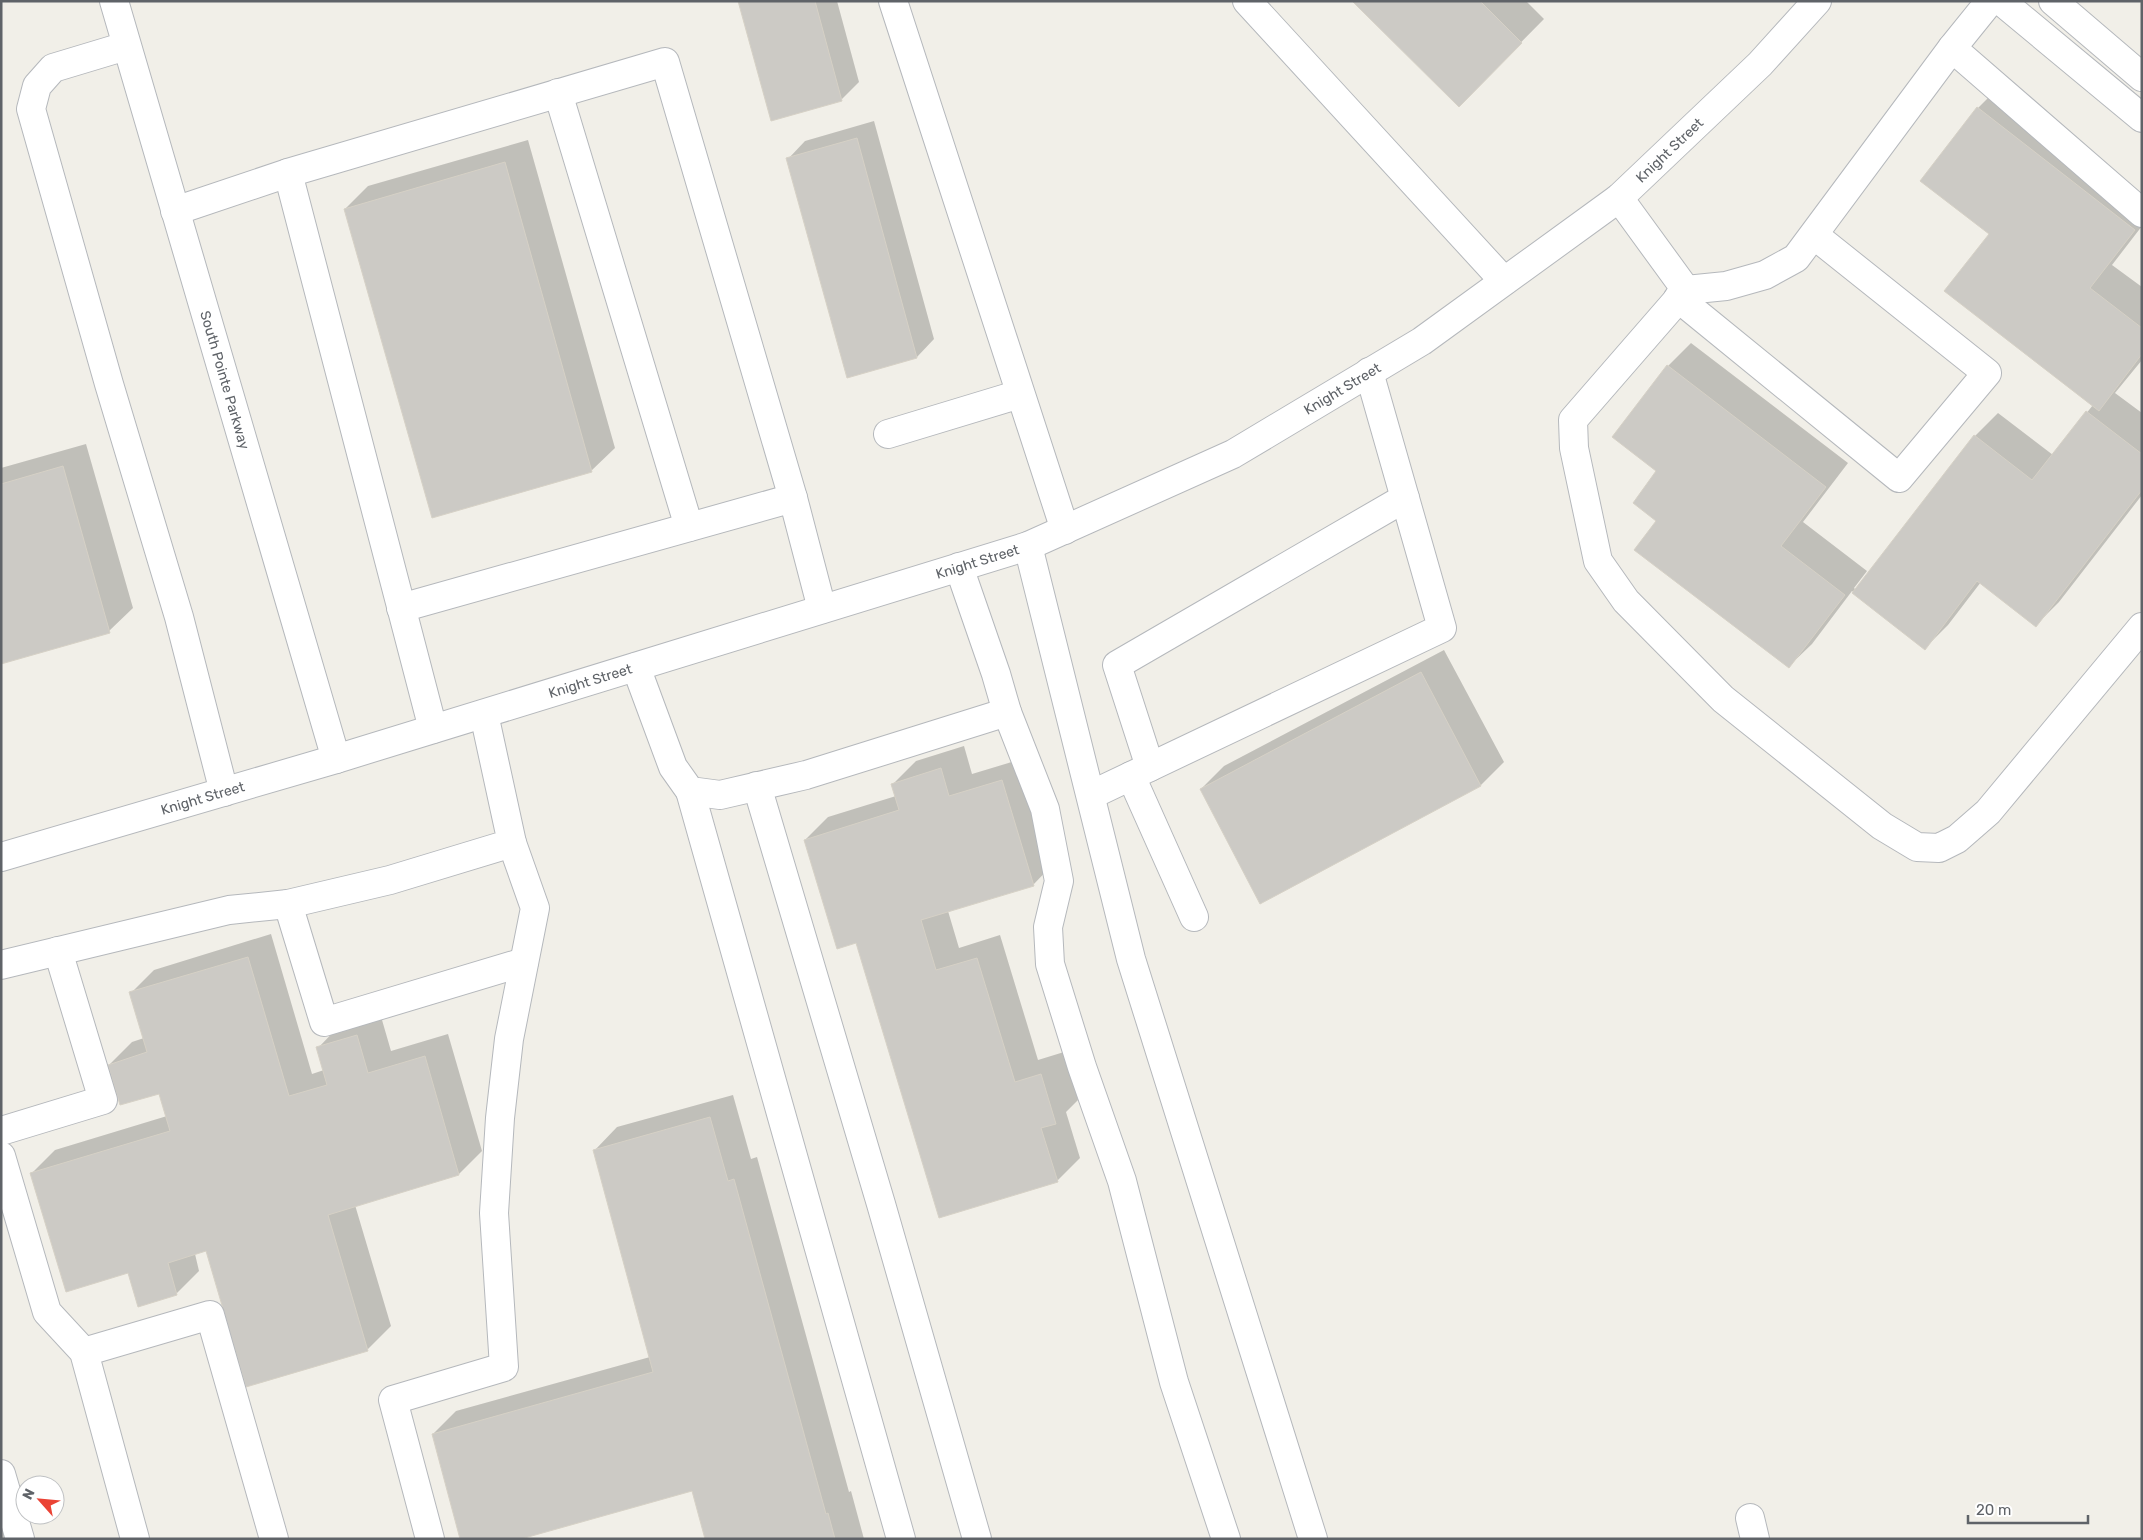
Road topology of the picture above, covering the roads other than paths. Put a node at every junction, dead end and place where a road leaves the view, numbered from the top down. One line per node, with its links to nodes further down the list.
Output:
1 (114, 1): 8 (street, South Pointe Parkway)
2 (893, 1): 21 (street)
3 (1247, 1): 18 (street)
4 (1818, 1): 14 (street, Knight Street)
5 (1990, 1): 9 (street)
6 (2001, 1): 12 (street)
7 (2052, 1): 10 (street)
8 (126, 46): 15 (street, South Pointe Parkway); 40 (street)
9 (1952, 48): 16 (street); 17 (street)
10 (2142, 77)
11 (558, 93): 13 (street); 23 (street); 25 (street)
12 (2142, 118)
13 (288, 173): 15 (street); 29 (street)
14 (1619, 198): 18 (street, Knight Street); 19 (street)
15 (175, 211): 36 (street, South Pointe Parkway)
16 (2142, 213)
17 (1814, 235): 19 (street); 19 (street)
18 (1504, 281): 20 (street, Knight Street)
19 (1682, 294): 31 (street)
20 (1369, 372): 24 (street); 26 (street, Knight Street)
21 (1020, 394): 22 (street); 26 (street)
22 (888, 434)
23 (793, 498): 25 (street); 30 (street)
24 (1405, 498): 37 (street); 37 (street)
25 (689, 527): 29 (street)
26 (1065, 530): 27 (street, Knight Street)
27 (1028, 546): 28 (street, Knight Street); 41 (street)
28 (959, 567): 30 (street, Knight Street); 33 (street)
29 (401, 608): 35 (street)
30 (822, 609): 32 (street, Knight Street)
31 (2142, 627)
32 (636, 667): 34 (street, Knight Street); 39 (street)
33 (1007, 712): 38 (street); 59 (street)
34 (484, 714): 35 (street, Knight Street); 42 (street)
35 (433, 729): 36 (street, Knight Street)
36 (336, 759): 40 (street, Knight Street)
37 (1141, 771): 41 (street); 45 (street)
38 (757, 786): 39 (street); 58 (street)
39 (690, 791): 57 (street)
40 (224, 792): 43 (street, Knight Street)
41 (1090, 795): 60 (street)
42 (512, 843): 44 (street); 47 (street)
43 (1, 857)
44 (288, 904): 46 (street); 47 (street)
45 (1194, 917)
46 (58, 951): 48 (street); 49 (street)
47 (524, 962): 56 (street)
48 (1, 965)
49 (1, 1131)
50 (1, 1156): 51 (street)
51 (84, 1352): 54 (street); 55 (street)
52 (1, 1474): 53 (street)
53 (20, 1539)
54 (135, 1539)
55 (274, 1539)
56 (430, 1539)
57 (901, 1539)
58 (977, 1539)
59 (1226, 1539)
60 (1313, 1539)

